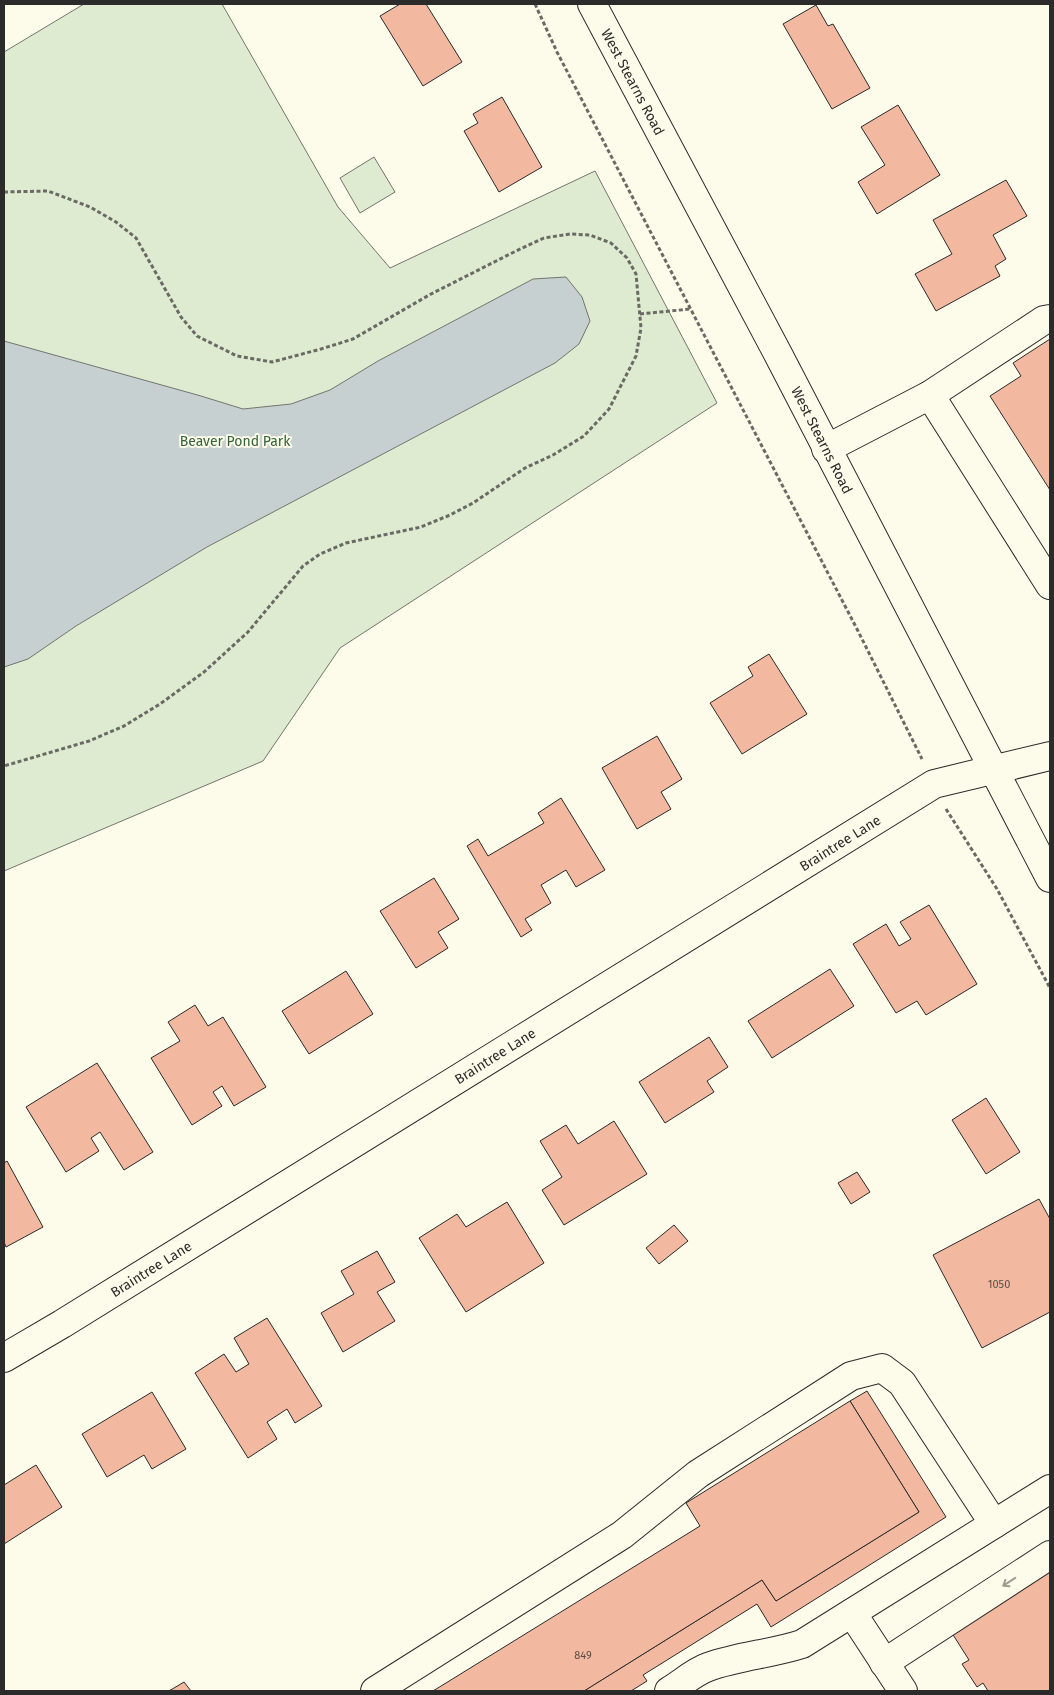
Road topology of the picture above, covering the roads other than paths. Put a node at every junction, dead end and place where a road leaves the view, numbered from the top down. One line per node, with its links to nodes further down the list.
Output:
1 (592, 4): 4 (street, West Stearns Road)
2 (1050, 319): 3 (street)
3 (930, 395): 4 (street); 5 (street)
4 (826, 449): 7 (street, West Stearns Road)
5 (1050, 585)
6 (1050, 755): 7 (street, Braintree Lane)
7 (993, 769): 8 (street, West Stearns Road); 9 (street, Braintree Lane)
8 (1050, 878)
9 (4, 1358)
10 (1050, 1489): 11 (street)
11 (994, 1524): 13 (street); 15 (street)
12 (1050, 1555): 14 (street, one-way to 14)
13 (852, 1613): 14 (street); 16 (street)
14 (884, 1662): 17 (street)
15 (375, 1691)
16 (669, 1691)
17 (902, 1691)

